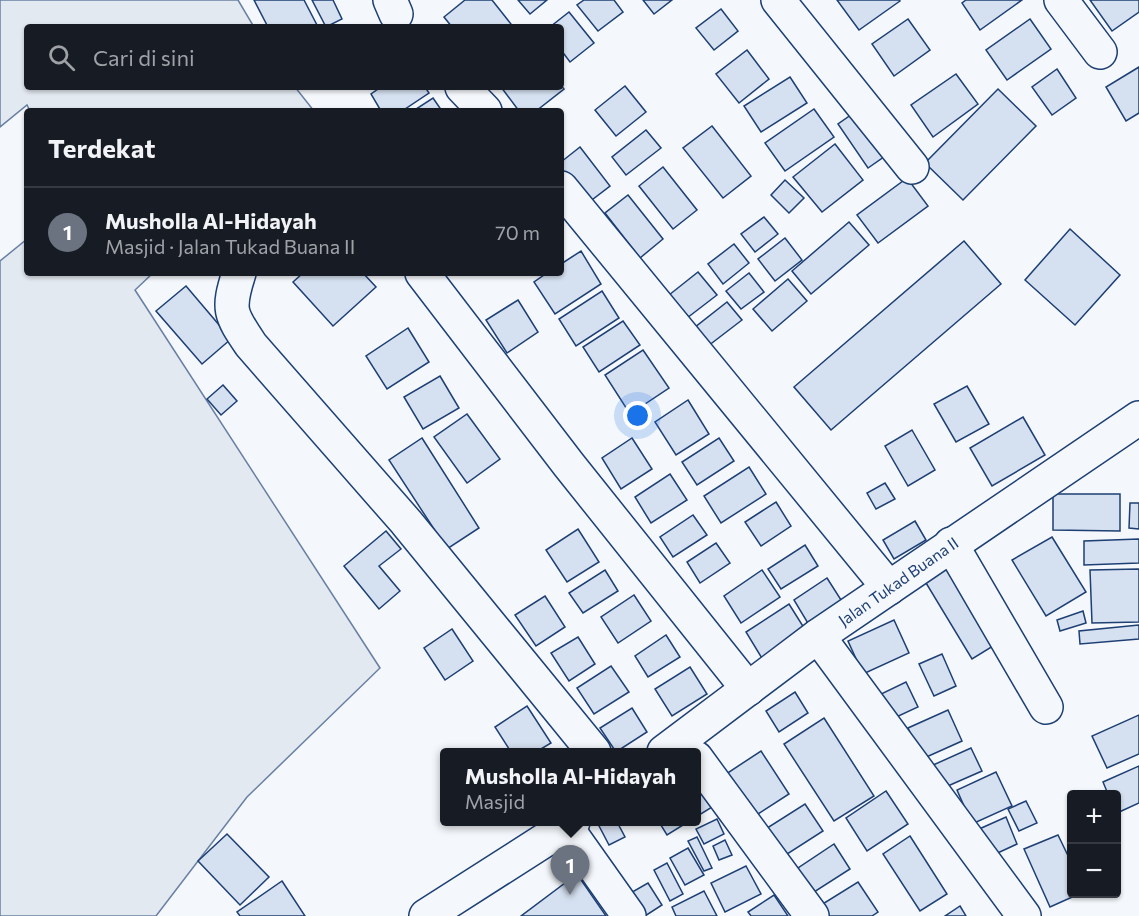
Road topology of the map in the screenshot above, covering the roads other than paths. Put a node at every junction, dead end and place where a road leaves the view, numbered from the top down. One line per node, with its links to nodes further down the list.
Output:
1 (778, 0): 6 (street)
2 (1061, 0): 3 (street)
3 (1100, 52)
4 (465, 90): 5 (street)
5 (482, 108)
6 (912, 167)
7 (564, 192): 12 (street)
8 (238, 276): 16 (street)
9 (424, 276): 14 (street)
10 (1139, 418): 11 (street, Jalan Tukad Buana II)
11 (951, 544): 12 (street, Jalan Tukad Buana II); 15 (street)
12 (889, 588): 13 (street, Jalan Tukad Buana II)
13 (818, 636): 14 (street, Jalan Tukad Buana II); 24 (street)
14 (748, 688): 17 (street, Jalan Tukad Buana II)
15 (1046, 707)
16 (590, 748)
17 (685, 748)
18 (701, 773): 23 (street)
19 (566, 826): 21 (street)
20 (570, 826): 22 (street)
21 (426, 916)
22 (629, 916)
23 (812, 916)
24 (1024, 916)

